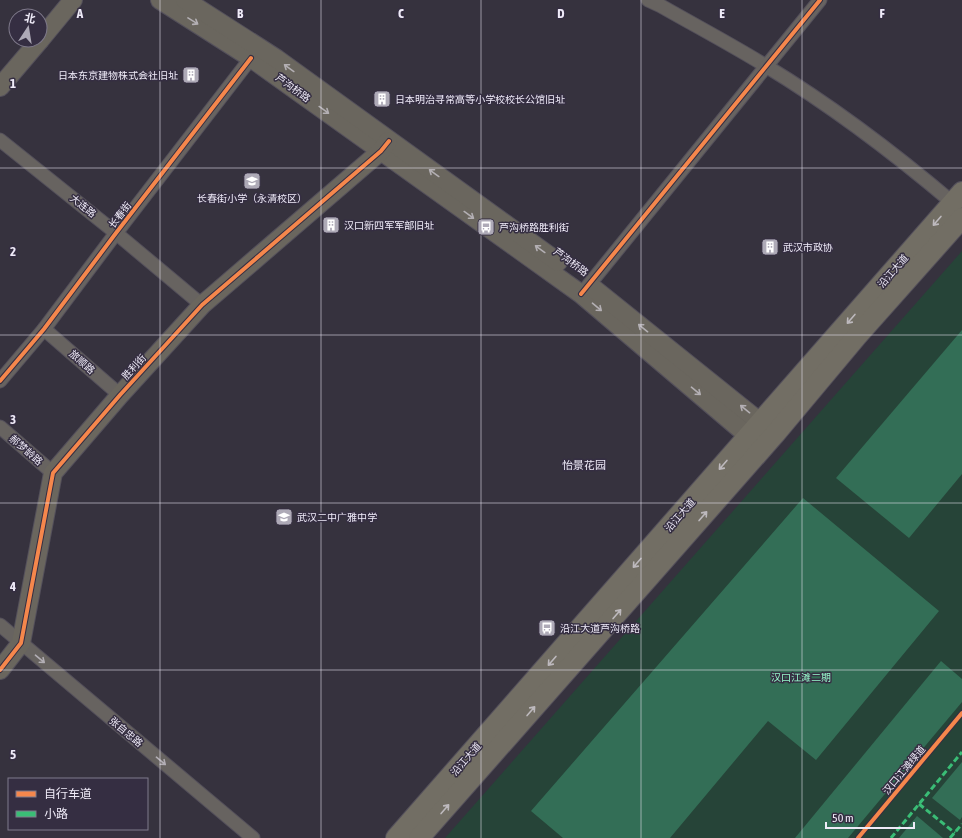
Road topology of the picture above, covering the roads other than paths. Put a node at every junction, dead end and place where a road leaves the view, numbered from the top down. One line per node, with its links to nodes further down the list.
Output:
1 (74, 0): 6 (main road)
2 (160, 0): 8 (main road, 芦沟桥路, one-way to 8)
3 (185, 0): 12 (main road, 芦沟桥路, one-way to 3)
4 (648, 0): 9 (street)
5 (820, 0): 9 (street)
6 (48, 31)
7 (33, 48): 10 (main road)
8 (251, 58): 12 (main road, 芦沟桥路, one-way to 12); 14 (street, 长春街)
9 (767, 66): 13 (street); 15 (street)
10 (0, 87)
11 (0, 140): 14 (street, 大连路)
12 (385, 146): 15 (main road, 芦沟桥路); 16 (main road, 胜利街)
13 (959, 204): 21 (main road, 沿江大道)
14 (116, 233): 16 (street, 大连路); 17 (street, 长春街)
15 (585, 290): 21 (main road, 芦沟桥路)
16 (202, 305): 19 (main road, 胜利街)
17 (44, 329): 18 (street, 长春街); 19 (street, 旅顺路)
18 (0, 381)
19 (120, 395): 22 (main road, 胜利街)
20 (0, 427): 22 (street, 郝梦龄路)
21 (762, 435): 27 (main road, 沿江大道, one-way to 27); 28 (main road, 沿江大道, one-way to 21)
22 (53, 473): 24 (main road)
23 (0, 625): 24 (street, 张自忠路)
24 (21, 643): 25 (main road); 26 (street, 张自忠路, one-way to 26)
25 (0, 670)
26 (253, 838)
27 (396, 838)
28 (419, 838)

